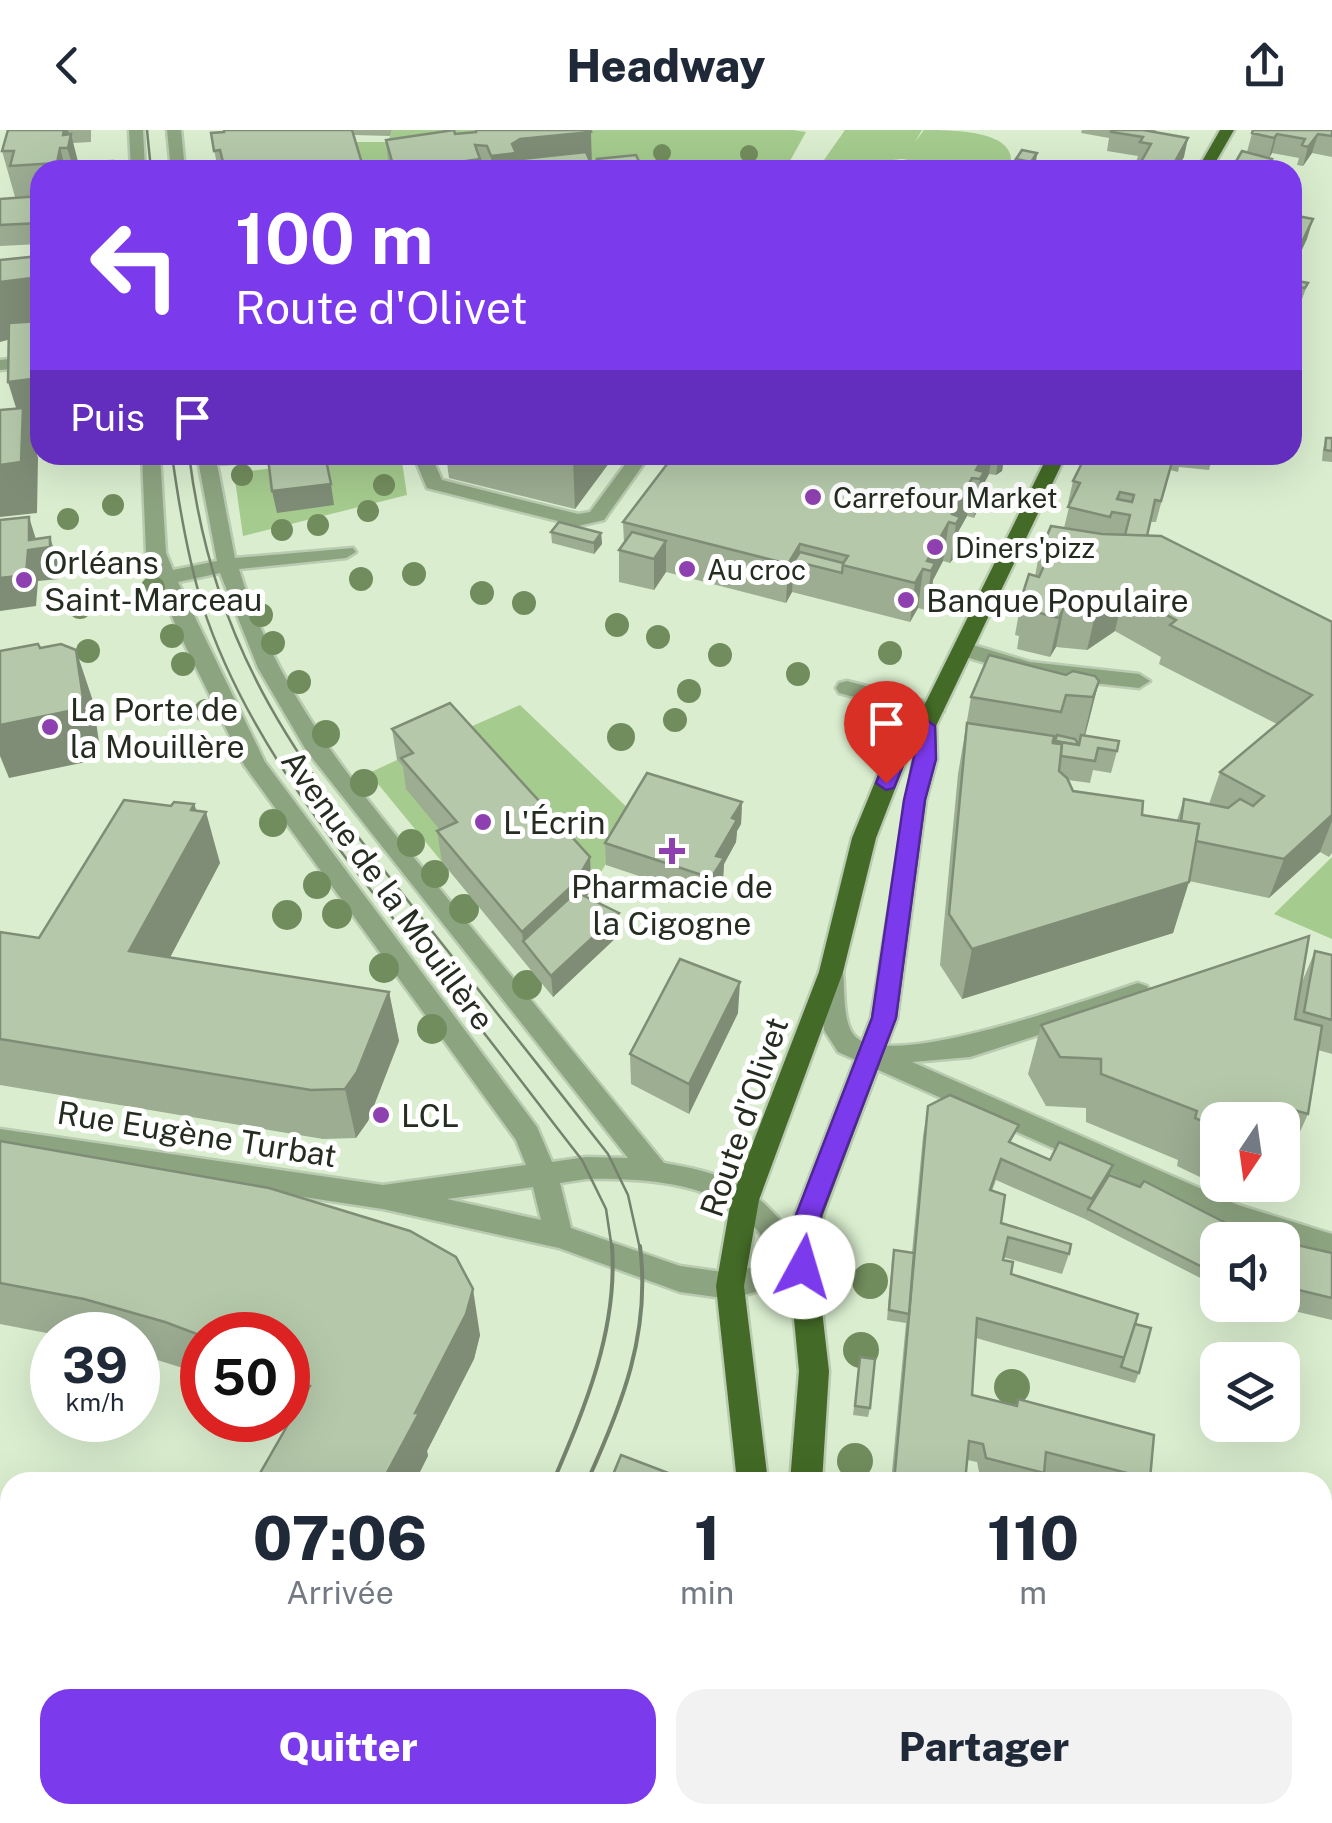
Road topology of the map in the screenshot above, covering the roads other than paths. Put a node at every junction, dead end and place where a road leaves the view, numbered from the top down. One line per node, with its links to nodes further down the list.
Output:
1 (136, 130): 4 (street)
2 (174, 130): 5 (street)
3 (1226, 130): 6 (main road)
4 (138, 160)
5 (177, 160)
6 (1210, 160)
7 (30, 362): 8 (street)
8 (0, 364)
9 (151, 465): 16 (street, Avenue de la Mouillère)
10 (207, 465): 15 (street, Avenue de la Mouillère)
11 (426, 465): 12 (street)
12 (634, 465)
13 (1052, 465): 17 (main road, Route d'Olivet)
14 (346, 552): 15 (street)
15 (224, 566): 16 (street); 25 (street, Avenue de la Mouillère)
16 (166, 578): 26 (street, Avenue de la Mouillère)
17 (963, 648): 18 (street); 20 (main road, Route d'Olivet)
18 (1139, 681)
19 (848, 688): 20 (street)
20 (929, 718): 21 (main road, Route d'Olivet); 23 (main road, Route d'Olivet)
21 (832, 972): 23 (street, Route d'Olivet); 28 (main road, Route d'Olivet)
22 (1168, 983): 23 (street)
23 (872, 1056): 30 (street); 31 (main road, Route d'Olivet)
24 (0, 1140): 27 (street, Rue Eugène Turbat)
25 (654, 1171): 26 (street, Rue Eugène Turbat); 28 (street, Rue Eugène Turbat)
26 (544, 1176): 27 (street, Rue Eugène Turbat); 29 (street, Avenue de la Mouillère)
27 (384, 1197): 29 (street, Rue Eugène Turbat)
28 (745, 1200): 31 (street); 32 (main road, Route d'Olivet)
29 (559, 1236): 32 (street, Rue Eugène Turbat)
30 (1332, 1246)
31 (803, 1267): 32 (street, Rue Eugène Turbat); 34 (main road, Route d'Olivet)
32 (730, 1286): 33 (main road, Route d'Olivet)
33 (751, 1472)
34 (807, 1472)

